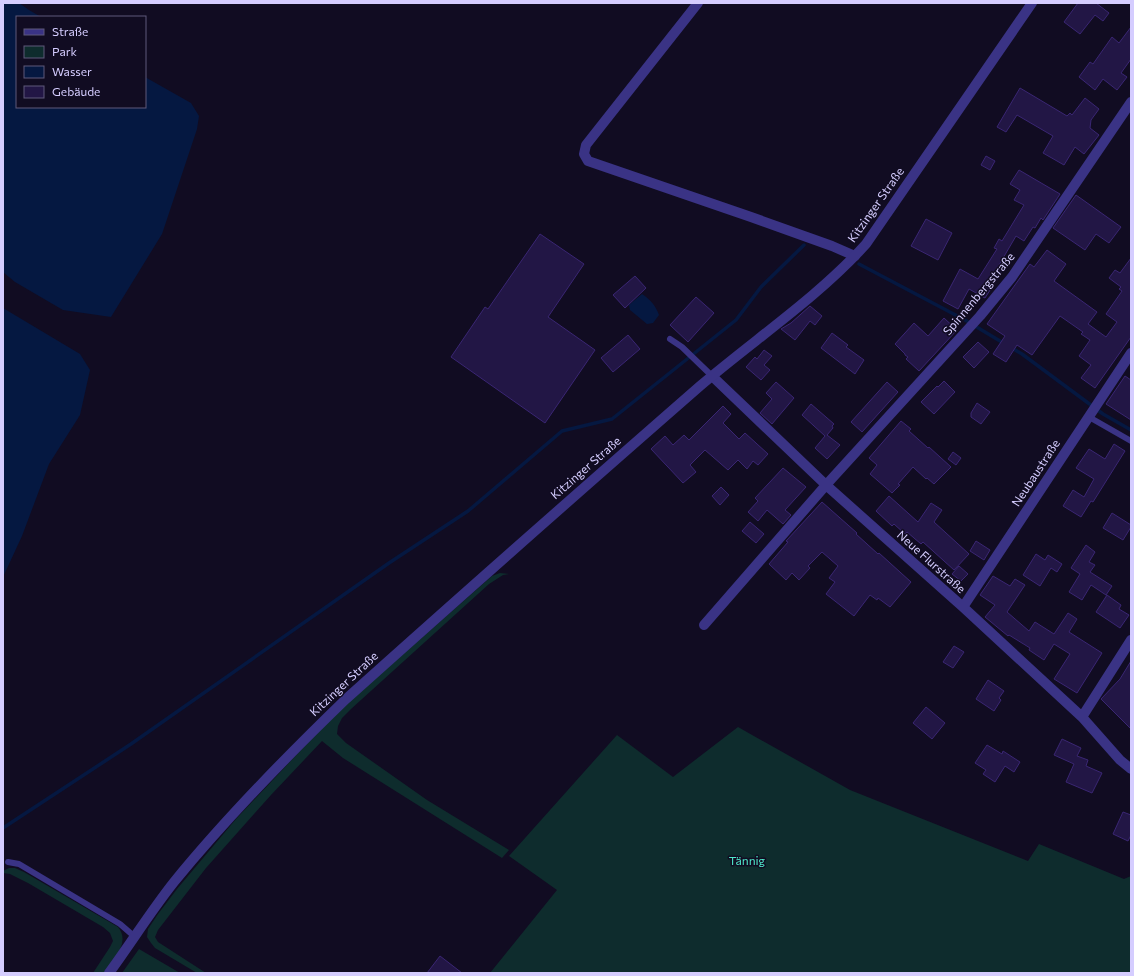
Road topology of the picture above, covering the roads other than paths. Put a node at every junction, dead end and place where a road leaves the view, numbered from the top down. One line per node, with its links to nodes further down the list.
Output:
1 (698, 3): 4 (street)
2 (1032, 3): 4 (street, Kitzinger Straße)
3 (1131, 102): 10 (street, Spinnenbergstraße)
4 (855, 256): 7 (street, Kitzinger Straße)
5 (670, 339): 7 (lane)
6 (1131, 354): 8 (street, Neubaustraße)
7 (712, 376): 10 (street, Neue Flurstraße); 17 (street, Kitzinger Straße)
8 (1089, 417): 9 (lane); 11 (street, Neubaustraße)
9 (1131, 441)
10 (826, 486): 11 (street, Neue Flurstraße); 12 (street, Spinnenbergstraße)
11 (963, 607): 14 (street, Neue Flurstraße)
12 (704, 625)
13 (1131, 640): 14 (street)
14 (1082, 717): 15 (street, Neue Flurstraße)
15 (1131, 769)
16 (8, 862): 17 (lane)
17 (135, 937): 18 (street, Kitzinger Straße)
18 (109, 973)

